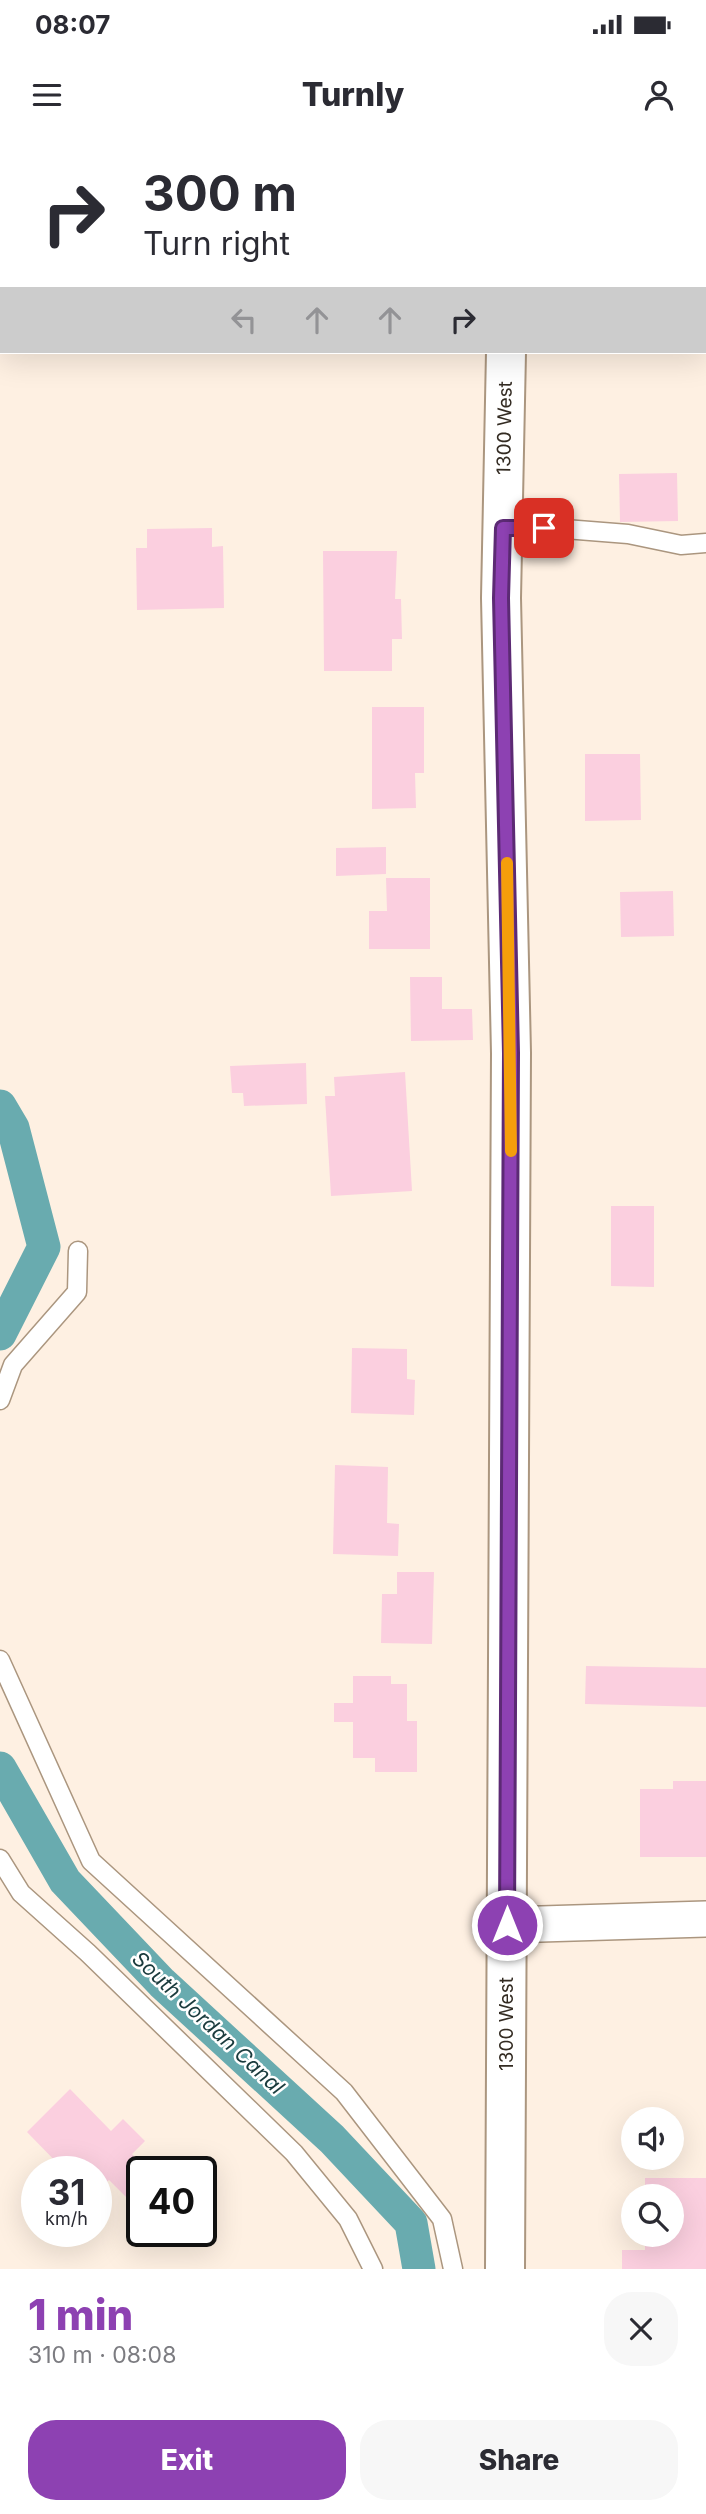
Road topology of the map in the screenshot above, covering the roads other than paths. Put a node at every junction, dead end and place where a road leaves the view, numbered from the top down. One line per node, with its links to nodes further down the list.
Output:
1 (506, 354): 2 (street, 1300 West)
2 (503, 528): 3 (lane); 9 (street, 1300 West)
3 (706, 543)
4 (78, 1251): 5 (lane)
5 (0, 1400)
6 (0, 1660): 11 (lane)
7 (0, 1859): 10 (lane)
8 (706, 1919): 9 (street)
9 (507, 1925): 12 (street, 1300 West)
10 (373, 2269)
11 (453, 2269)
12 (505, 2269)

